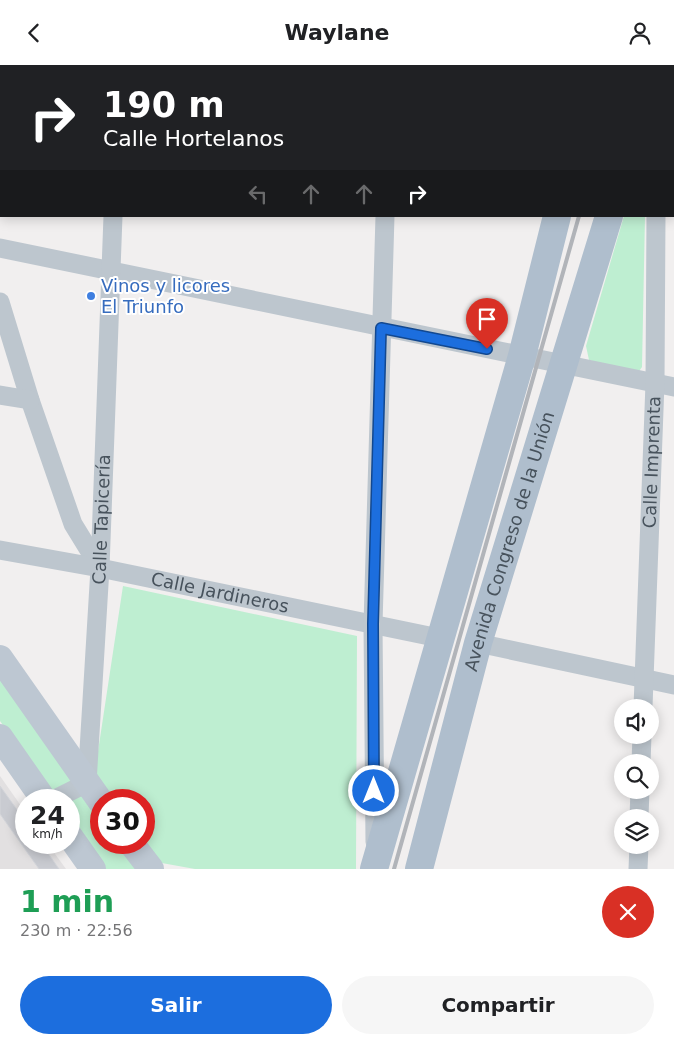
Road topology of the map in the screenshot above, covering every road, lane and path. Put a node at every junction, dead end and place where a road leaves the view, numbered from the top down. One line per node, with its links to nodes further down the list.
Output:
1 (113, 217): 7 (street, Calle Tapicería)
2 (385, 217): 9 (street)
3 (557, 217): 10 (main road)
4 (609, 217): 11 (main road, Avenida Congreso de la Unión)
5 (656, 217): 12 (street, Calle Imprenta)
6 (0, 248): 7 (street)
7 (112, 271): 9 (street); 17 (street, Calle Tapicería)
8 (0, 303): 15 (street)
9 (381, 328): 10 (street); 18 (street)
10 (522, 356): 11 (street); 19 (main road)
11 (564, 366): 12 (street); 20 (main road, Avenida Congreso de la Unión)
12 (655, 383): 13 (street); 22 (street, Calle Imprenta)
13 (674, 387)
14 (0, 395): 15 (street)
15 (30, 400): 17 (street)
16 (0, 550): 17 (street, Calle Jardineros)
17 (100, 568): 18 (street, Calle Jardineros); 28 (street, Calle Tapicería)
18 (373, 624): 19 (street, Calle Jardineros); 32 (street)
19 (439, 638): 32 (main road)
20 (478, 643): 22 (street); 35 (main road, Avenida Congreso de la Unión)
21 (0, 658): 27 (main road)
22 (644, 679): 23 (street); 24 (street, Calle Imprenta)
23 (674, 685)
24 (643, 699)
25 (0, 737): 26 (main road)
26 (36, 789)
27 (92, 789)
28 (94, 789)
29 (80, 851): 33 (main road)
30 (139, 854): 34 (main road)
31 (639, 854): 36 (street)
32 (374, 867)
33 (93, 869)
34 (151, 869)
35 (418, 869)
36 (638, 869)

